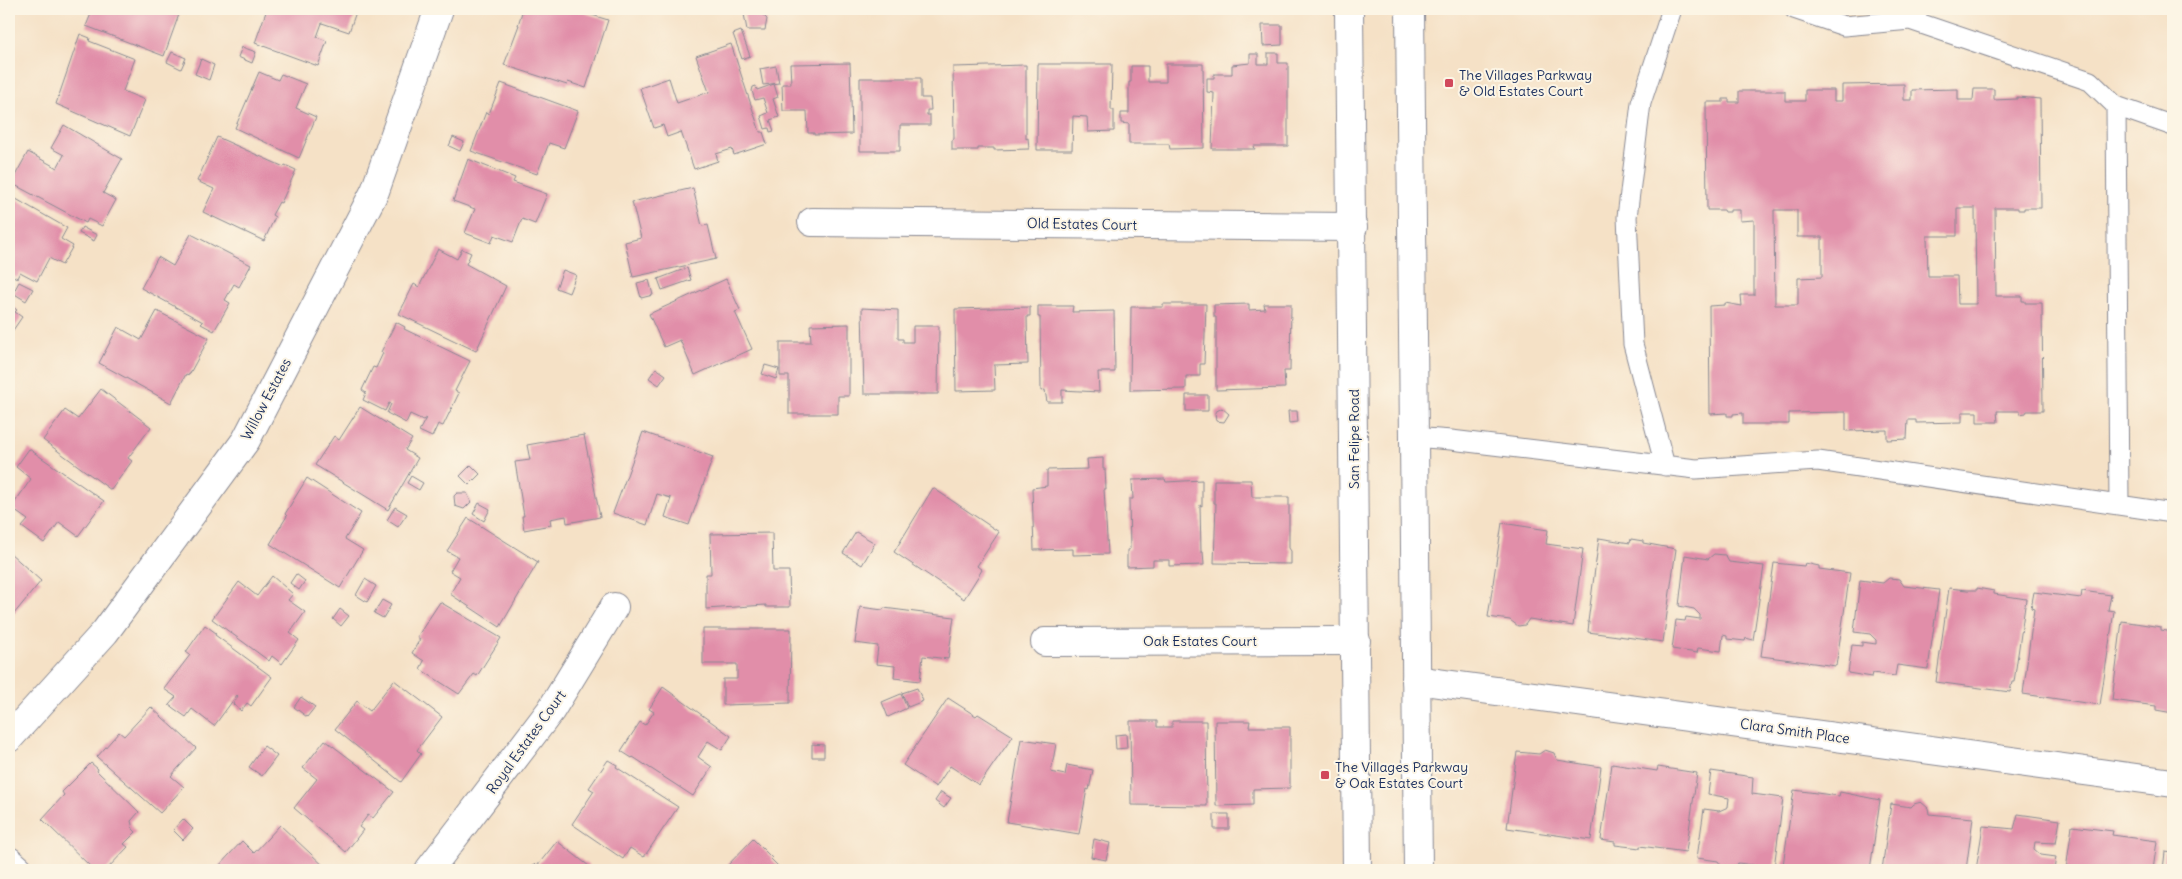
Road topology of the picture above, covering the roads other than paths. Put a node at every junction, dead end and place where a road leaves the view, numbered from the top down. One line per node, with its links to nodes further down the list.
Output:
1 (439, 9): 18 (street, Willow Estates)
2 (1349, 9): 9 (street, San Felipe Road)
3 (1410, 9): 10 (street)
4 (1672, 9): 11 (lane)
5 (1794, 9): 6 (lane)
6 (2116, 106): 7 (lane); 12 (lane)
7 (2173, 126)
8 (812, 222): 9 (street, Old Estates Court)
9 (1352, 227): 15 (street, San Felipe Road)
10 (1413, 437): 11 (lane); 17 (street)
11 (1665, 466): 12 (lane)
12 (2119, 506): 13 (lane)
13 (2173, 513)
14 (614, 607): 22 (street, Royal Estates Court)
15 (1356, 641): 16 (street, Oak Estates Court); 23 (street, San Felipe Road)
16 (1045, 642)
17 (1416, 680): 19 (street, Clara Smith Place); 24 (street)
18 (9, 738)
19 (2173, 783)
20 (9, 861): 21 (street)
21 (19, 870)
22 (429, 870)
23 (1357, 870)
24 (1418, 870)

